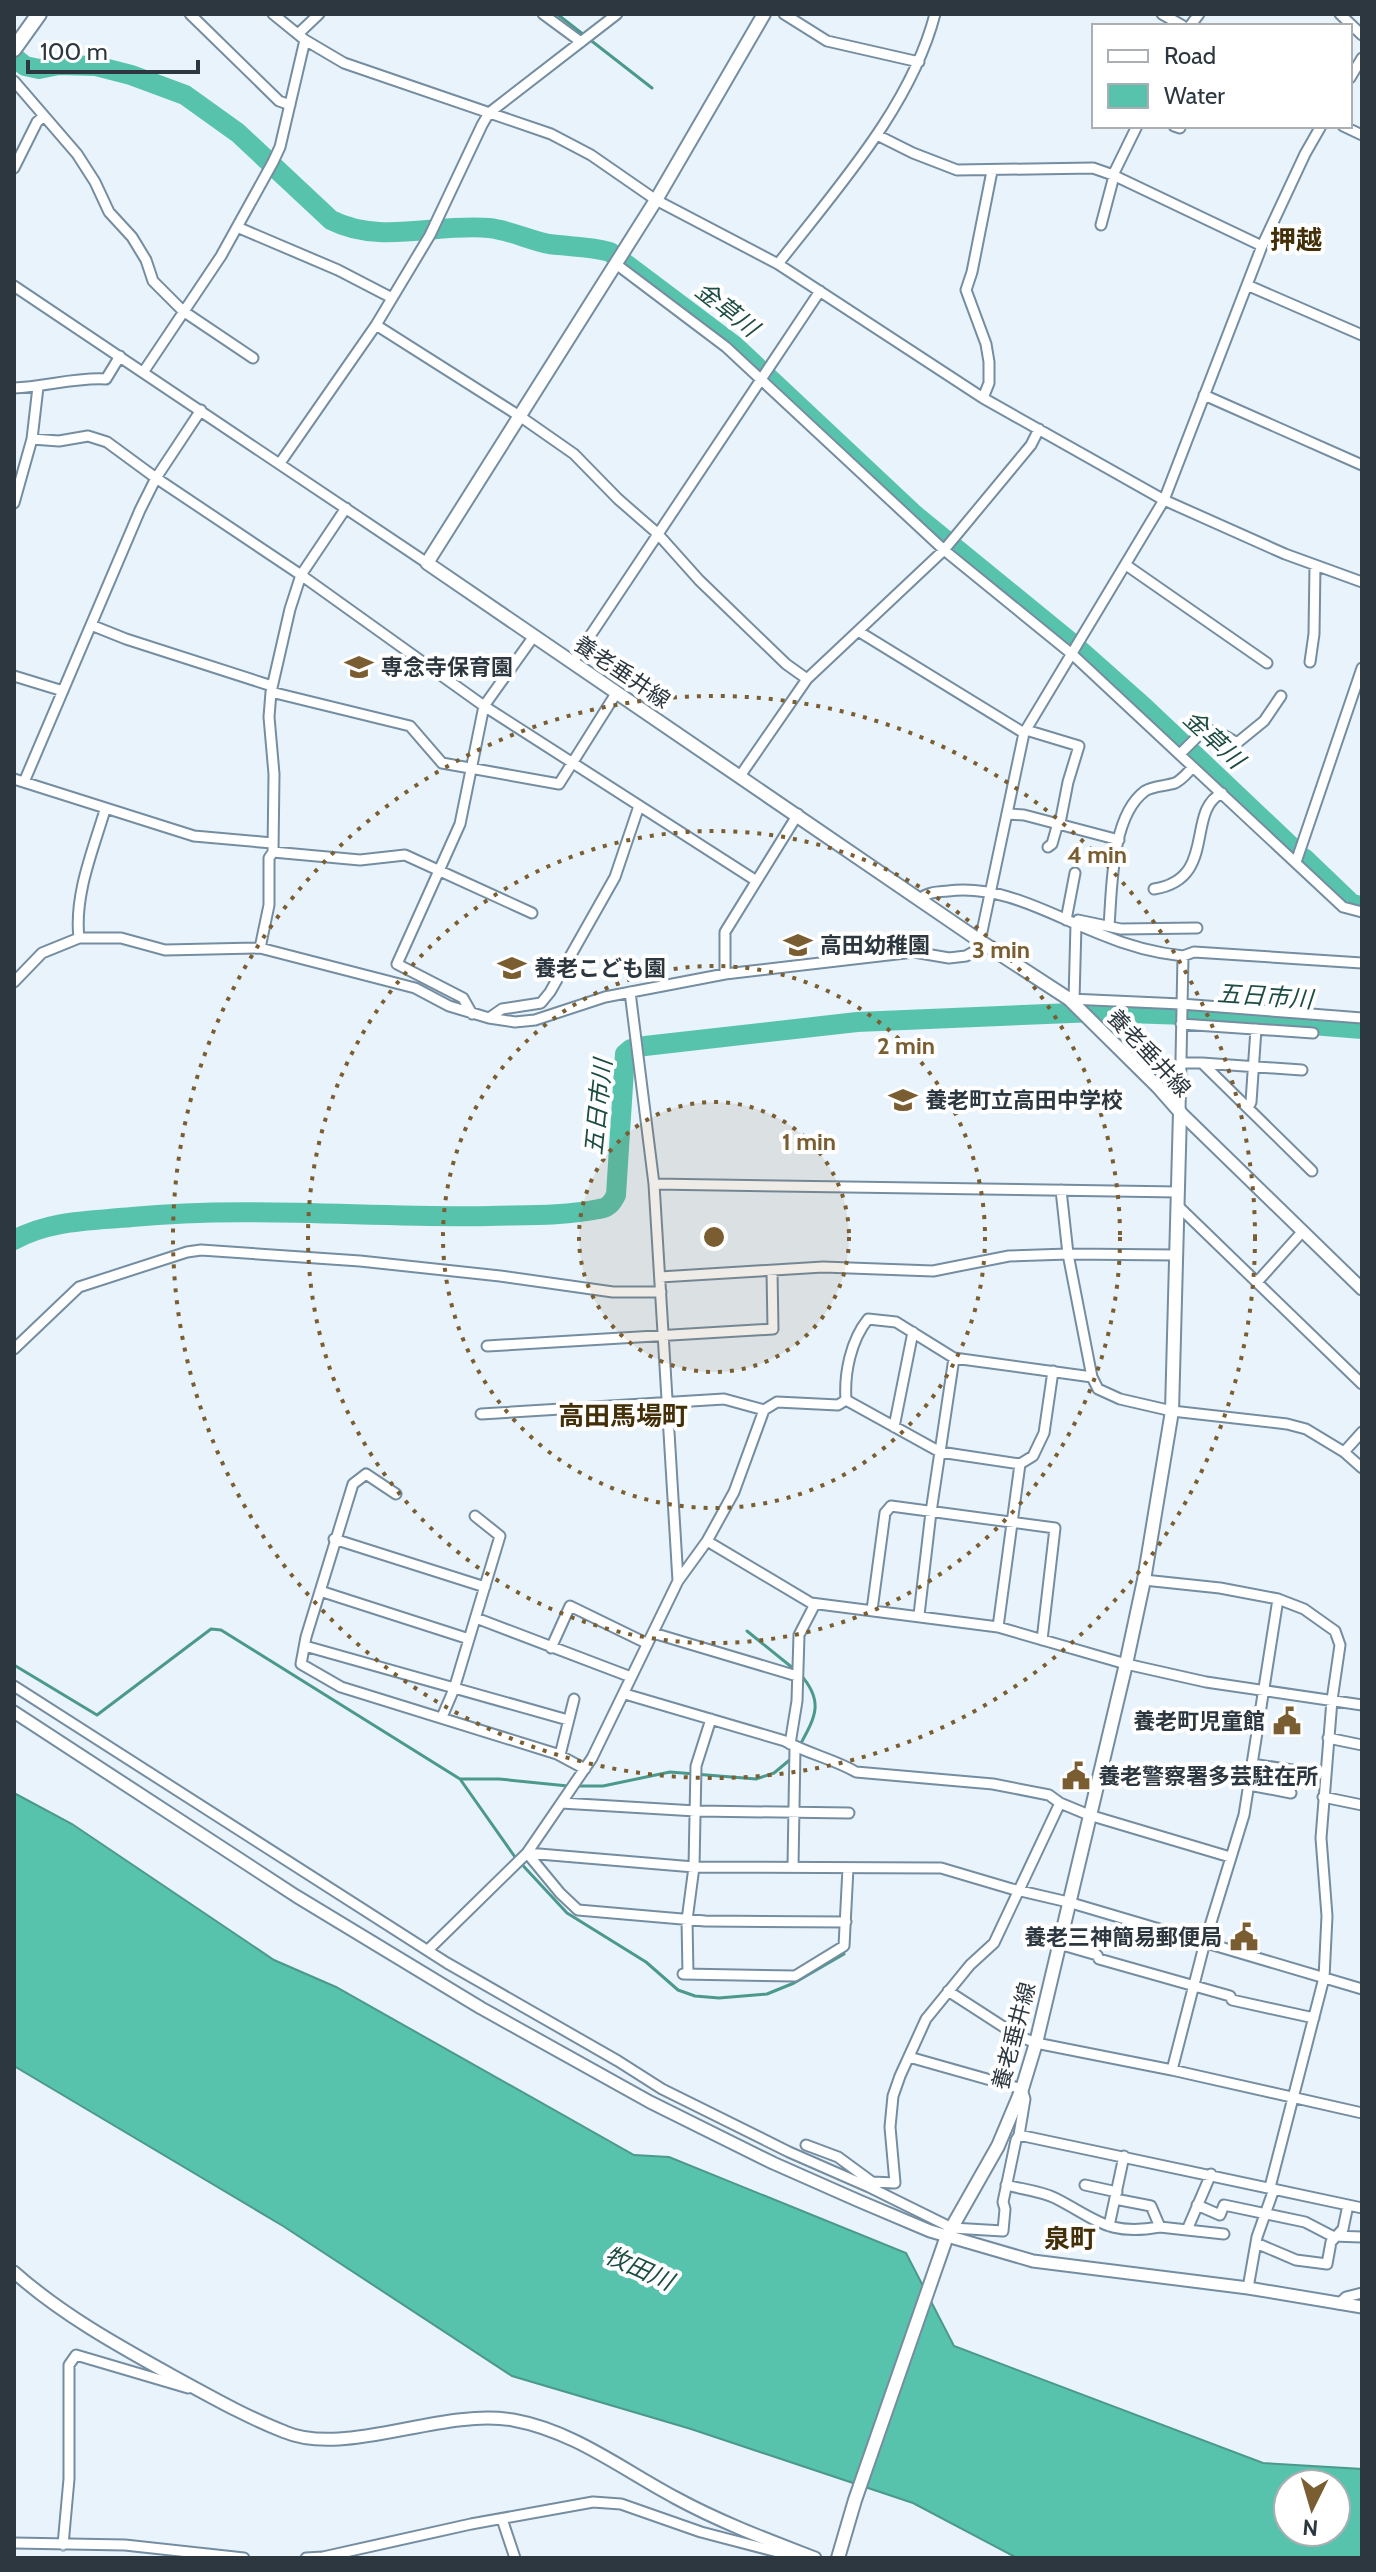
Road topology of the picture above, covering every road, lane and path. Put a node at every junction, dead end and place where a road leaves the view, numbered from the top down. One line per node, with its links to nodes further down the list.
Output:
1 (39, 14): 14 (main road)
2 (190, 14): 17 (street)
3 (273, 14): 12 (street)
4 (319, 14): 12 (street)
5 (543, 14): 13 (street)
6 (617, 14): 13 (street)
7 (764, 14): 26 (main road)
8 (784, 14): 15 (street)
9 (935, 14): 15 (street)
10 (1162, 14): 11 (street)
11 (1180, 24)
12 (301, 37): 17 (street); 18 (street)
13 (581, 42): 18 (street)
14 (15, 47)
15 (919, 62): 22 (street)
16 (14, 81): 19 (street)
17 (290, 105): 28 (street)
18 (489, 113): 26 (street); 35 (street)
19 (43, 117): 23 (street); 36 (street)
20 (1136, 128): 25 (street)
21 (1320, 128): 29 (street)
22 (877, 135): 24 (street); 31 (street)
23 (14, 168)
24 (992, 171): 25 (street); 46 (street)
25 (1114, 176): 27 (street); 29 (street)
26 (656, 200): 30 (main road); 31 (street)
27 (1101, 225)
28 (237, 227): 35 (street); 36 (street)
29 (1262, 246): 32 (street)
30 (619, 261): 42 (street); 48 (main road)
31 (778, 264): 34 (street)
32 (1247, 285): 38 (street); 45 (street)
33 (14, 286): 39 (street)
34 (820, 291): 42 (street); 46 (street)
35 (392, 298): 37 (street)
36 (183, 311): 40 (street); 41 (street)
37 (376, 325): 48 (street); 51 (street)
38 (1362, 335)
39 (120, 356): 41 (street); 43 (street)
40 (253, 358)
41 (144, 371): 47 (street)
42 (761, 379): 57 (street); 58 (street)
43 (38, 387): 44 (street); 50 (street)
44 (14, 388)
45 (1204, 395): 52 (street); 54 (street)
46 (983, 398): 49 (street)
47 (201, 410): 51 (street); 53 (street)
48 (521, 417): 57 (street); 59 (main road)
49 (1039, 429): 54 (street); 58 (street)
50 (32, 439): 53 (street); 55 (street)
51 (280, 463): 56 (street)
52 (1362, 465)
53 (156, 478): 62 (street); 64 (street)
54 (1164, 500): 60 (street); 61 (street)
55 (14, 503)
56 (346, 508): 59 (street); 62 (street)
57 (657, 533): 69 (street); 73 (street)
58 (944, 550): 65 (street); 67 (street)
59 (427, 563): 66 (main road, 養老垂井線)
60 (1126, 565): 67 (street); 70 (street)
61 (1315, 565): 63 (street); 68 (street)
62 (301, 575): 74 (street); 78 (street)
63 (1362, 582)
64 (91, 625): 74 (street); 75 (street)
65 (858, 631): 73 (street); 79 (street)
66 (534, 636): 69 (main road, 養老垂井線); 78 (street)
67 (1073, 655): 79 (street); 80 (street)
68 (1310, 662)
69 (572, 663): 76 (main road, 養老垂井線)
70 (1267, 663)
71 (1362, 668): 95 (street)
72 (14, 676): 75 (street)
73 (807, 679): 84 (street)
74 (272, 689): 83 (street); 94 (street)
75 (63, 691): 85 (street)
76 (617, 692): 81 (street); 84 (main road, 養老垂井線)
77 (1281, 696): 80 (street)
78 (484, 706): 81 (street); 83 (street)
79 (1025, 732): 90 (street); 91 (street)
80 (1184, 750): 82 (street)
81 (571, 762): 83 (street); 87 (street)
82 (1193, 767): 86 (street); 92 (street)
83 (471, 768): 96 (street)
84 (740, 776): 89 (main road, 養老垂井線)
85 (19, 781): 88 (street)
86 (1222, 793): 95 (street); 99 (street)
87 (639, 806): 98 (street); 119 (street)
88 (105, 810): 94 (street); 107 (street)
89 (798, 814): 98 (street); 101 (main road, 養老垂井線)
90 (1008, 814): 91 (street); 100 (street)
91 (1059, 823): 92 (street); 93 (street)
92 (1119, 840): 105 (street)
93 (1048, 847)
94 (272, 848): 96 (street); 109 (street)
95 (1296, 862): 102 (street)
96 (441, 870): 103 (street); 118 (street)
97 (1075, 873): 104 (street)
98 (755, 880): 113 (street)
99 (1154, 889)
100 (991, 891): 101 (street); 104 (street); 108 (street)
101 (919, 899): 108 (main road, 養老垂井線)
102 (1362, 912)
103 (532, 913)
104 (1071, 922): 105 (street); 110 (street); 116 (street)
105 (1109, 926): 106 (street)
106 (1197, 928)
107 (79, 938): 109 (street); 112 (street)
108 (983, 943): 113 (street); 116 (main road, 養老垂井線)
109 (260, 948): 118 (street)
110 (1183, 956): 111 (street); 117 (street)
111 (1362, 963)
112 (18, 973): 114 (street)
113 (725, 974): 115 (street)
114 (14, 982)
115 (630, 992): 119 (street); 131 (street)
116 (1074, 1002): 117 (street); 129 (main road, 養老垂井線)
117 (1181, 1004): 120 (street); 121 (street)
118 (472, 1014): 119 (street)
119 (489, 1018)
120 (1362, 1018)
121 (1181, 1024): 122 (street); 124 (street)
122 (1256, 1029): 123 (street); 126 (street)
123 (1313, 1033)
124 (1180, 1063): 125 (street); 129 (street)
125 (1202, 1063): 126 (street); 128 (street)
126 (1253, 1067): 127 (street); 128 (street)
127 (1302, 1070)
128 (1248, 1108): 130 (street)
129 (1180, 1112): 133 (main road, 養老垂井線); 134 (street)
130 (1312, 1171)
131 (654, 1184): 132 (street); 138 (street)
132 (1061, 1190): 133 (street); 135 (street)
133 (1178, 1199): 136 (main road, 養老垂井線); 139 (street)
134 (1303, 1231): 139 (street); 140 (street)
135 (1068, 1254): 136 (street); 137 (street); 148 (street)
136 (1176, 1255): 153 (main road, 養老垂井線)
137 (772, 1271): 138 (street); 143 (street)
138 (660, 1277): 141 (street)
139 (1258, 1281): 149 (street)
140 (1362, 1289)
141 (661, 1292): 143 (street); 145 (street)
142 (913, 1332): 146 (street); 150 (street); 155 (street)
143 (665, 1337): 144 (street); 151 (street)
144 (487, 1346)
145 (14, 1349)
146 (954, 1358): 147 (street); 157 (street)
147 (1053, 1371): 148 (street); 159 (street)
148 (1092, 1377): 153 (street)
149 (1362, 1384)
150 (846, 1400): 152 (street); 155 (street)
151 (668, 1404): 152 (street); 154 (street); 168 (street)
152 (764, 1410): 166 (street)
153 (1172, 1411): 158 (street); 167 (main road, 養老垂井線)
154 (481, 1414)
155 (894, 1427): 157 (street)
156 (1362, 1432): 158 (street)
157 (940, 1452): 159 (street); 162 (street)
158 (1344, 1452): 160 (street)
159 (1020, 1464): 164 (street)
160 (1362, 1468)
161 (396, 1494): 165 (street)
162 (931, 1512): 164 (street); 173 (street); 174 (street)
163 (475, 1516): 169 (street)
164 (1012, 1521): 176 (street); 179 (street)
165 (334, 1539): 169 (street); 170 (street)
166 (707, 1541): 168 (street); 172 (street)
167 (1144, 1580): 171 (street); 183 (main road, 養老垂井線)
168 (678, 1581): 177 (street)
169 (485, 1587): 175 (street)
170 (320, 1591): 178 (street); 181 (street)
171 (1278, 1599): 188 (street); 191 (street)
172 (815, 1604): 173 (street); 184 (street)
173 (872, 1610): 174 (street)
174 (919, 1615): 176 (street)
175 (476, 1618): 178 (street); 182 (street)
176 (998, 1627): 179 (street)
177 (653, 1633): 180 (street); 184 (street)
178 (469, 1639): 187 (street)
179 (1042, 1640): 183 (street)
180 (646, 1643): 182 (street); 185 (street)
181 (305, 1646): 187 (street); 194 (street)
182 (551, 1648): 185 (street)
183 (1126, 1664): 188 (street); 213 (main road, 養老垂井線)
184 (797, 1676): 198 (street)
185 (631, 1677): 189 (street)
186 (14, 1686): 225 (street)
187 (454, 1689): 194 (street); 196 (street)
188 (1265, 1690): 191 (street); 201 (street)
189 (625, 1694): 195 (street); 202 (street)
190 (574, 1699): 196 (street)
191 (1332, 1700): 192 (street); 197 (street)
192 (1362, 1705)
193 (14, 1712): 253 (street)
194 (442, 1717): 200 (street)
195 (711, 1719): 198 (street); 210 (street)
196 (568, 1720): 200 (street)
197 (1328, 1738): 199 (street); 203 (street)
198 (793, 1745): 208 (street); 211 (street)
199 (1362, 1745)
200 (560, 1755): 202 (street)
201 (1252, 1764): 203 (street); 204 (street)
202 (585, 1769): 207 (street)
203 (1325, 1772): 206 (street)
204 (1249, 1785): 205 (street); 215 (street)
205 (1291, 1793)
206 (1323, 1797): 209 (street); 226 (street)
207 (561, 1803): 210 (street); 214 (street)
208 (1060, 1803): 213 (street); 219 (street)
209 (1362, 1805)
210 (696, 1811): 211 (street); 216 (street)
211 (794, 1813): 212 (street); 217 (street)
212 (849, 1813)
213 (1089, 1815): 215 (street); 220 (main road, 養老垂井線)
214 (527, 1853): 216 (street); 221 (street); 225 (street)
215 (1230, 1857): 223 (street)
216 (694, 1867): 217 (street); 221 (street)
217 (793, 1867): 218 (street)
218 (848, 1868): 219 (street); 222 (street)
219 (1020, 1891): 220 (street); 229 (street)
220 (1068, 1902): 223 (street); 224 (main road, 養老垂井線)
221 (687, 1920): 222 (street); 222 (street)
222 (846, 1922)
223 (1205, 1942): 226 (street); 227 (street)
224 (1059, 1944): 227 (street); 231 (main road, 養老垂井線)
225 (428, 1950): 241 (street)
226 (1324, 1978): 228 (street); 230 (street)
227 (1194, 1987): 230 (street); 233 (street)
228 (1362, 1989)
229 (948, 1991): 231 (street); 232 (street)
230 (1314, 2018): 235 (street)
231 (1036, 2043): 233 (street); 234 (main road, 養老垂井線)
232 (909, 2057): 234 (street); 241 (street)
233 (1172, 2070): 235 (street)
234 (1022, 2089): 237 (street); 253 (main road, 養老垂井線)
235 (1293, 2098): 236 (street); 244 (street)
236 (1362, 2113)
237 (1019, 2135): 239 (street); 242 (street)
238 (806, 2145): 241 (street)
239 (1124, 2156): 240 (street); 245 (street)
240 (1211, 2174): 244 (street); 246 (street)
241 (870, 2184): 253 (street)
242 (1006, 2185): 250 (street); 253 (street)
243 (1085, 2185): 245 (street)
244 (1272, 2188): 247 (street); 249 (street)
245 (1116, 2196): 250 (street); 251 (street)
246 (1197, 2205): 249 (street); 252 (street)
247 (1348, 2205): 248 (street); 255 (street)
248 (1362, 2208)
249 (1266, 2213): 255 (street); 257 (street)
250 (1109, 2226): 251 (street)
251 (1160, 2227): 252 (street)
252 (1187, 2230): 254 (street)
253 (949, 2232): 259 (street); 271 (main road, 養老垂井線)
254 (1224, 2234)
255 (1338, 2235): 256 (street); 257 (street)
256 (1362, 2237)
257 (1256, 2243): 259 (street)
258 (14, 2272): 263 (street)
259 (1248, 2288): 261 (street)
260 (1362, 2293): 261 (street)
261 (1339, 2304): 262 (street)
262 (1362, 2307)
263 (194, 2387): 266 (street); 267 (street)
264 (502, 2519): 267 (street); 269 (street); 270 (street)
265 (14, 2543): 266 (street)
266 (63, 2545): 268 (street)
267 (810, 2556)
268 (244, 2558)
269 (306, 2558)
270 (515, 2558)
271 (838, 2558)

